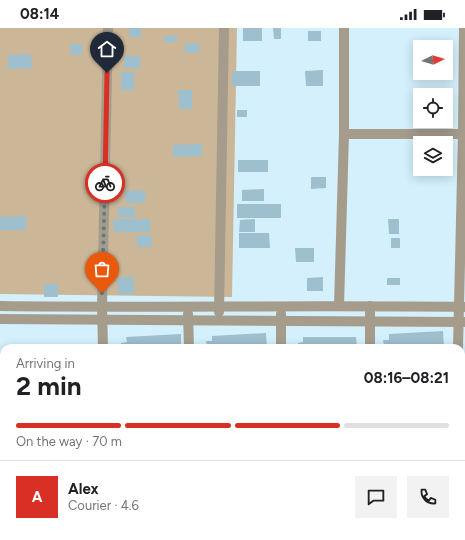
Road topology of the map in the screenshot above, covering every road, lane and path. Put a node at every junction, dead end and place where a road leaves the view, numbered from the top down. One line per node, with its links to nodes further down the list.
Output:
1 (108, 28): 10 (street)
2 (224, 28): 12 (street)
3 (344, 28): 5 (street)
4 (464, 28): 6 (street)
5 (344, 134): 6 (street); 8 (street)
6 (464, 134): 14 (street)
7 (0, 306): 10 (street)
8 (339, 306): 9 (street); 13 (street)
9 (370, 306): 14 (street); 20 (street)
10 (102, 307): 11 (street); 16 (street)
11 (188, 307): 12 (street); 17 (street)
12 (219, 307): 13 (street); 18 (street)
13 (281, 307): 19 (street)
14 (462, 307): 21 (street)
15 (0, 319): 16 (street)
16 (102, 320): 17 (street); 22 (street)
17 (188, 320): 18 (street); 23 (street)
18 (220, 320): 19 (street)
19 (281, 321): 20 (street); 24 (street)
20 (370, 322): 21 (street); 25 (street)
21 (461, 322): 26 (street)
22 (102, 344)
23 (189, 344)
24 (281, 344)
25 (370, 344)
26 (458, 344)

